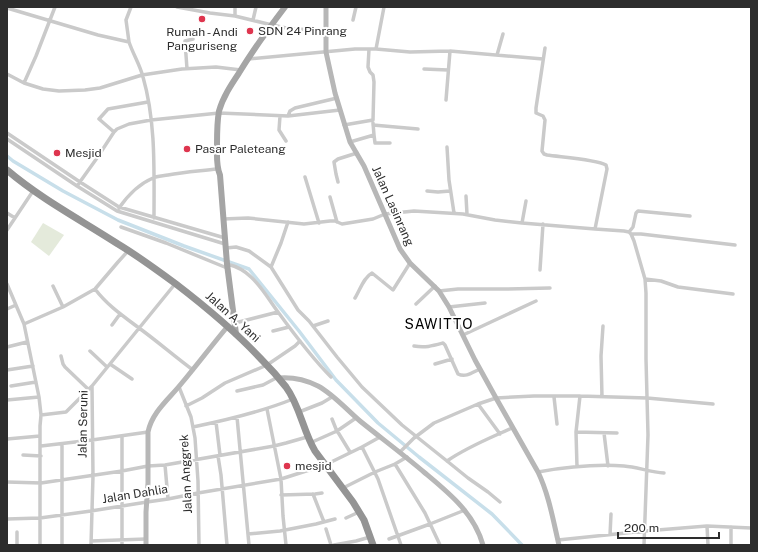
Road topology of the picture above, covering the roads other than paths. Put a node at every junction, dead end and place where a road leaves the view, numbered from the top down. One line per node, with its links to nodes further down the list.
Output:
1 (55, 7): 12 (street)
2 (131, 7): 19 (street)
3 (177, 7): 11 (street)
4 (235, 7): 11 (street)
5 (256, 7): 13 (street)
6 (285, 7): 15 (main road)
7 (326, 7): 16 (street, Jalan Lasinrang)
8 (356, 7): 14 (street)
9 (384, 7): 22 (street)
10 (7, 8): 12 (street)
11 (235, 16): 13 (street)
12 (49, 20): 19 (street); 34 (street)
13 (253, 20): 15 (street)
14 (353, 20)
15 (272, 25): 16 (street); 27 (main road)
16 (326, 30): 24 (street, Jalan Lasinrang)
17 (503, 34): 25 (street)
18 (193, 38): 28 (street)
19 (128, 42): 33 (street)
20 (544, 48): 26 (street)
21 (369, 49): 22 (street); 24 (street); 43 (street)
22 (376, 49): 23 (street)
23 (450, 51): 25 (street); 31 (street)
24 (326, 52): 27 (street); 35 (street, Jalan Lasinrang)
25 (497, 55): 26 (street)
26 (543, 58): 83 (street)
27 (248, 59): 30 (main road)
28 (187, 69): 30 (street); 33 (street)
29 (424, 69): 31 (street)
30 (241, 70): 39 (main road)
31 (448, 70): 36 (street)
32 (7, 74): 34 (street)
33 (142, 75): 34 (street); 37 (street)
34 (24, 82)
35 (337, 98): 38 (street, Jalan Lasinrang); 41 (street)
36 (446, 100)
37 (148, 102): 42 (street); 47 (street)
38 (340, 110): 41 (street); 44 (street, Jalan Lasinrang)
39 (219, 112): 40 (street); 42 (street); 56 (main road)
40 (280, 116): 41 (street); 51 (street)
41 (288, 116)
42 (151, 120): 47 (street); 58 (street)
43 (373, 120): 44 (street); 45 (street)
44 (344, 125): 52 (street, Jalan Lasinrang)
45 (374, 125): 46 (street); 49 (street)
46 (418, 129)
47 (114, 132): 61 (street)
48 (7, 133): 50 (street)
49 (374, 135): 52 (street); 53 (street)
50 (9, 138): 61 (street)
51 (286, 141)
52 (350, 142): 55 (street, Jalan Lasinrang)
53 (390, 143)
54 (447, 147): 64 (street)
55 (357, 152): 60 (street); 71 (street, Jalan Lasinrang)
56 (218, 169): 58 (street); 76 (main road)
57 (7, 170): 62 (highway, Jalan A. Yani)
58 (154, 177): 68 (street); 75 (street)
59 (305, 177): 79 (street)
60 (338, 182)
61 (79, 184): 68 (street)
62 (33, 191): 74 (street); 88 (highway, Jalan A. Yani)
63 (427, 191): 64 (street)
64 (450, 191): 70 (street)
65 (466, 196): 72 (street)
66 (330, 197): 78 (street)
67 (526, 201): 80 (street)
68 (118, 209): 75 (street); 86 (street)
69 (7, 212): 74 (street)
70 (454, 213): 71 (street); 72 (street)
71 (385, 214): 78 (street); 89 (street, Jalan Lasinrang)
72 (467, 214): 80 (street)
73 (690, 216): 85 (street)
74 (14, 218): 84 (street)
75 (154, 218): 86 (street)
76 (223, 219): 77 (street); 86 (main road)
77 (288, 222): 79 (street); 91 (street)
78 (337, 222): 79 (street)
79 (319, 223)
80 (522, 223): 81 (street)
81 (543, 224): 83 (street); 92 (street)
82 (121, 227): 90 (street)
83 (594, 228): 85 (street)
84 (7, 230)
85 (630, 233): 87 (street); 93 (street)
86 (225, 245): 90 (main road); 91 (street)
87 (735, 245)
88 (129, 250): 95 (highway, Jalan A. Yani); 99 (street)
89 (410, 263): 97 (street, Jalan Lasinrang); 101 (street)
90 (227, 265): 109 (street); 113 (main road)
91 (271, 268): 115 (street)
92 (540, 270)
93 (645, 279): 100 (street); 150 (street)
94 (7, 284): 105 (street)
95 (175, 284): 113 (highway, Jalan A. Yani); 118 (street, Jalan Seruni)
96 (53, 286): 107 (street)
97 (437, 288): 98 (street); 104 (street); 106 (street, Jalan Lasinrang)
98 (550, 288)
99 (95, 289): 107 (street); 110 (street)
100 (733, 294)
101 (355, 298)
102 (536, 301): 120 (street)
103 (485, 303): 106 (street)
104 (416, 304)
105 (16, 305): 108 (street); 112 (street)
106 (449, 307): 120 (street, Jalan Lasinrang)
107 (63, 308): 112 (street)
108 (7, 309)
109 (278, 312): 113 (street); 117 (street)
110 (120, 314): 114 (street); 118 (street)
111 (328, 321): 115 (street)
112 (24, 324): 122 (street)
113 (232, 324): 130 (highway, Jalan A. Yani); 134 (street)
114 (112, 325)
115 (313, 326): 175 (street)
116 (603, 326): 148 (street)
117 (289, 327): 119 (street); 121 (street)
118 (139, 328): 129 (street, Jalan Seruni); 134 (street)
119 (273, 331)
120 (463, 335): 132 (street, Jalan Lasinrang)
121 (300, 341): 130 (street); 135 (street)
122 (27, 342): 124 (street); 131 (street)
123 (414, 346): 127 (street)
124 (7, 347)
125 (90, 352): 129 (street)
126 (61, 356): 142 (street)
127 (452, 359): 128 (street); 132 (street)
128 (435, 364)
129 (108, 365): 137 (street); 140 (street, Jalan Seruni)
130 (267, 365): 136 (highway, Jalan A. Yani); 155 (street)
131 (32, 366): 133 (street); 138 (street)
132 (480, 369): 149 (street, Jalan Lasinrang)
133 (7, 370)
134 (193, 370): 141 (street)
135 (330, 377)
136 (279, 378): 143 (street); 146 (street); 151 (highway, Jalan A. Yani)
137 (132, 379)
138 (36, 382): 139 (street); 145 (street)
139 (11, 386)
140 (92, 386): 142 (street); 177 (street, Jalan Seruni)
141 (179, 387): 155 (street, Jalan Anggrek); 167 (street)
142 (88, 390): 158 (street)
143 (237, 391)
144 (580, 396): 147 (street); 148 (street); 168 (street)
145 (39, 397): 152 (street); 158 (street)
146 (332, 397): 157 (street); 160 (street)
147 (554, 397): 149 (street); 163 (street)
148 (602, 397): 150 (street)
149 (496, 398): 153 (street); 165 (street, Jalan Lasinrang)
150 (647, 398): 154 (street); 198 (street)
151 (293, 399): 156 (street); 157 (highway, Jalan A. Yani)
152 (7, 400)
153 (478, 404): 171 (street); 175 (street)
154 (713, 404)
155 (186, 406): 164 (street, Jalan Anggrek)
156 (267, 409): 159 (street); 181 (street)
157 (299, 412): 178 (highway, Jalan A. Yani)
158 (41, 415): 172 (street)
159 (237, 417): 162 (street); 184 (street)
160 (356, 418): 166 (street); 174 (street)
161 (332, 419): 166 (street)
162 (216, 422): 164 (street); 188 (street)
163 (556, 424)
164 (193, 427): 190 (street, Jalan Anggrek)
165 (512, 428): 171 (street); 201 (street, Jalan Lasinrang)
166 (337, 431): 178 (street); 185 (street)
167 (148, 432): 173 (street); 195 (street)
168 (576, 432): 169 (street); 197 (street)
169 (604, 433): 170 (street); 196 (street)
170 (617, 433)
171 (500, 434): 191 (street)
172 (40, 436): 176 (street); 180 (street)
173 (122, 436): 177 (street); 199 (street)
174 (380, 437): 182 (street, Jalan Dahlia); 183 (street)
175 (415, 437): 183 (street); 191 (street)
176 (7, 440)
177 (92, 440): 179 (street); 203 (street, Jalan Seruni)
178 (309, 440): 181 (street); 192 (highway, Jalan A. Yani)
179 (62, 444): 180 (street); 205 (street)
180 (41, 446): 187 (street)
181 (274, 446): 184 (street); 204 (street)
182 (362, 447): 185 (street, Jalan Dahlia); 200 (street)
183 (401, 451): 189 (street)
184 (240, 452): 188 (street); 208 (street)
185 (350, 452): 192 (street, Jalan Dahlia)
186 (23, 455): 187 (street)
187 (41, 456): 207 (street)
188 (219, 456): 190 (street); 210 (street)
189 (407, 457): 193 (street); 219 (street)
190 (197, 460): 194 (street); 211 (street, Jalan Anggrek)
191 (447, 460): 217 (street)
192 (325, 464): 204 (street, Jalan Dahlia); 209 (highway, Jalan A. Yani)
193 (395, 464): 200 (street); 229 (street)
194 (166, 465): 195 (street); 215 (street)
195 (148, 466): 199 (street); 216 (street)
196 (608, 466): 197 (street); 198 (street)
197 (577, 467): 201 (street)
198 (646, 470): 202 (street); 235 (street)
199 (122, 471): 203 (street); 218 (street)
200 (375, 472): 209 (street); 239 (street)
201 (538, 472): 245 (street, Jalan Lasinrang)
202 (664, 474)
203 (92, 476): 205 (street); 220 (street, Jalan Seruni)
204 (281, 479): 208 (street, Jalan Dahlia); 214 (street)
205 (63, 480): 207 (street); 223 (street)
206 (7, 482): 207 (street)
207 (41, 483): 224 (street)
208 (243, 486): 210 (street, Jalan Dahlia); 237 (street)
209 (343, 488): 221 (highway, Jalan A. Yani)
210 (222, 489): 211 (street, Jalan Dahlia); 252 (street)
211 (198, 493): 215 (street, Jalan Dahlia); 251 (street, Jalan Anggrek)
212 (322, 493): 213 (street)
213 (312, 494): 214 (street); 228 (street)
214 (282, 495): 233 (street)
215 (168, 499): 216 (street, Jalan Dahlia)
216 (147, 502): 218 (street, Jalan Dahlia); 241 (street)
217 (500, 502)
218 (122, 506): 220 (street, Jalan Dahlia); 242 (street)
219 (464, 510): 229 (street); 259 (street)
220 (92, 511): 223 (street, Jalan Dahlia); 244 (street, Jalan Seruni)
221 (359, 512): 225 (street); 240 (highway, Jalan A. Yani)
222 (611, 514): 238 (street)
223 (62, 515): 224 (street, Jalan Dahlia); 248 (street)
224 (40, 518): 226 (street, Jalan Dahlia); 247 (street)
225 (346, 518)
226 (7, 519)
227 (335, 519): 228 (street)
228 (324, 522): 233 (street)
229 (430, 524): 239 (street); 258 (street)
230 (707, 526): 231 (street); 235 (street); 261 (street)
231 (731, 527): 232 (street); 262 (street)
232 (751, 528)
233 (284, 530): 237 (street); 254 (street)
234 (326, 530): 255 (street)
235 (645, 531): 238 (street); 260 (street)
236 (17, 532): 246 (street)
237 (248, 534): 253 (street)
238 (610, 535): 245 (street)
239 (398, 536): 243 (street); 257 (street)
240 (370, 537): 255 (street); 256 (highway, Jalan A. Yani)
241 (146, 539): 242 (street); 250 (street)
242 (122, 540): 244 (street); 249 (street)
243 (389, 540)
244 (91, 543)
245 (559, 543)
246 (17, 545)
247 (40, 545)
248 (62, 545)
249 (122, 545)
250 (146, 545)
251 (199, 545)
252 (227, 545)
253 (249, 545)
254 (286, 545)
255 (333, 545)
256 (373, 545)
257 (401, 545)
258 (440, 545)
259 (483, 545)
260 (644, 545)
261 (708, 545)
262 (731, 545)

